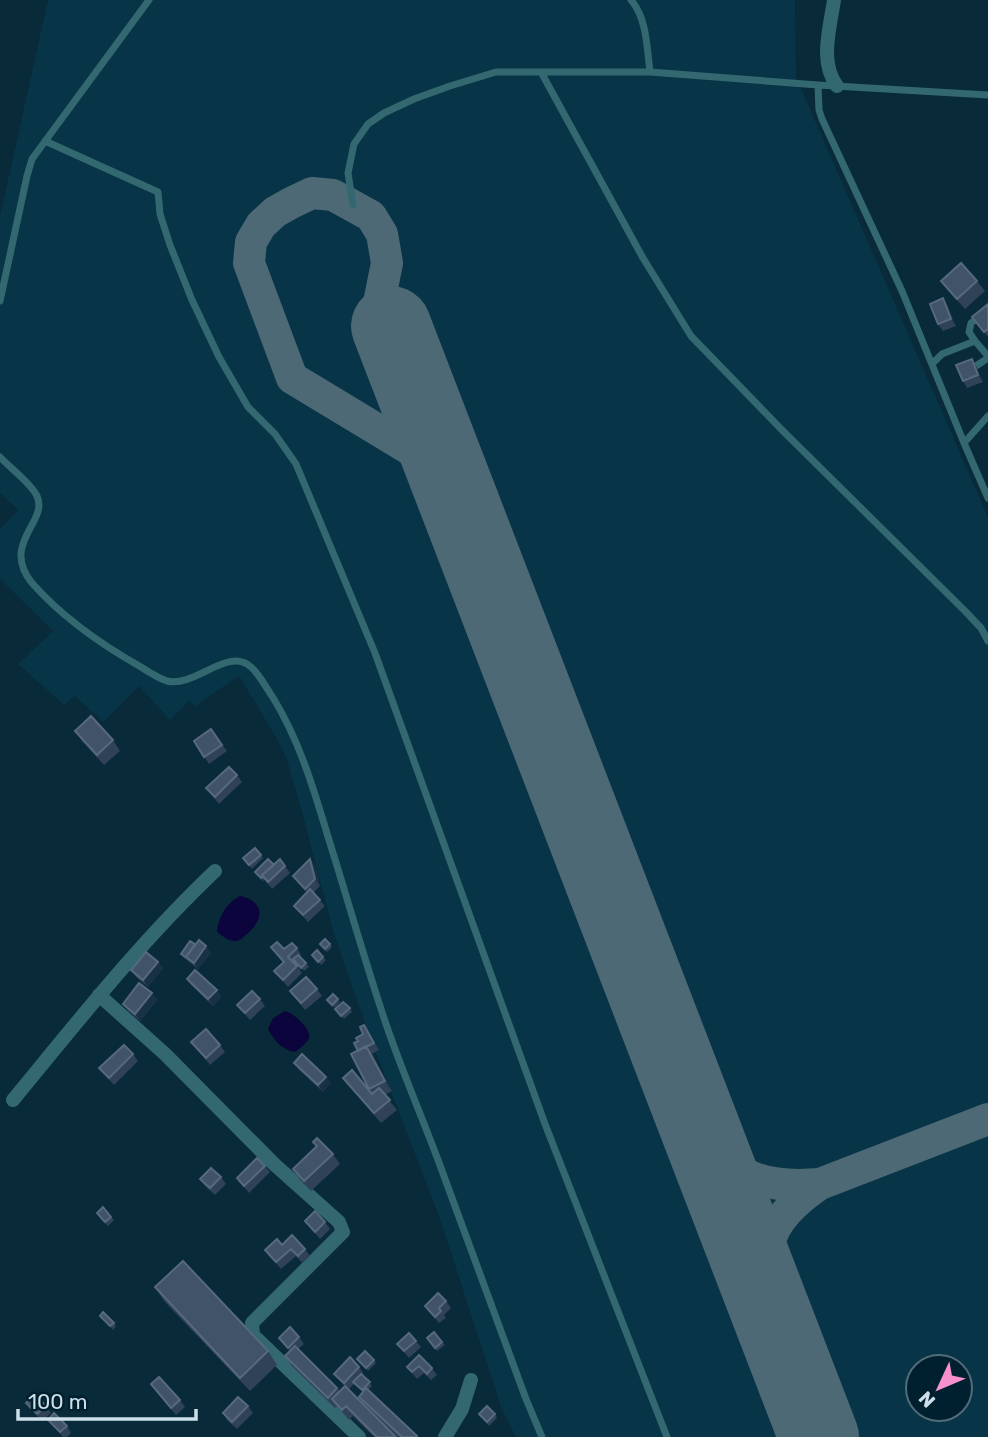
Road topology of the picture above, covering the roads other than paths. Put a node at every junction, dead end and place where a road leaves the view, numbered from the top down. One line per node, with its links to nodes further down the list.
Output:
1 (149, 0): 9 (lane)
2 (631, 0): 5 (lane)
3 (834, 0): 7 (street)
4 (541, 72): 5 (lane); 10 (lane); 21 (lane)
5 (650, 72): 6 (lane)
6 (818, 85): 7 (lane); 15 (lane)
7 (837, 86): 8 (lane)
8 (988, 95)
9 (45, 141): 11 (lane); 29 (lane)
10 (353, 205)
11 (0, 301)
12 (988, 310): 13 (lane)
13 (975, 341): 14 (lane); 15 (lane)
14 (988, 357): 16 (lane)
15 (932, 364): 18 (lane)
16 (976, 366)
17 (988, 416): 18 (lane)
18 (964, 443): 20 (lane)
19 (0, 457): 28 (lane)
20 (988, 498)
21 (988, 641)
22 (215, 871): 23 (street)
23 (99, 995): 24 (street); 26 (street)
24 (13, 1100)
25 (471, 1380): 27 (street)
26 (359, 1437)
27 (444, 1437)
28 (542, 1437)
29 (667, 1437)

